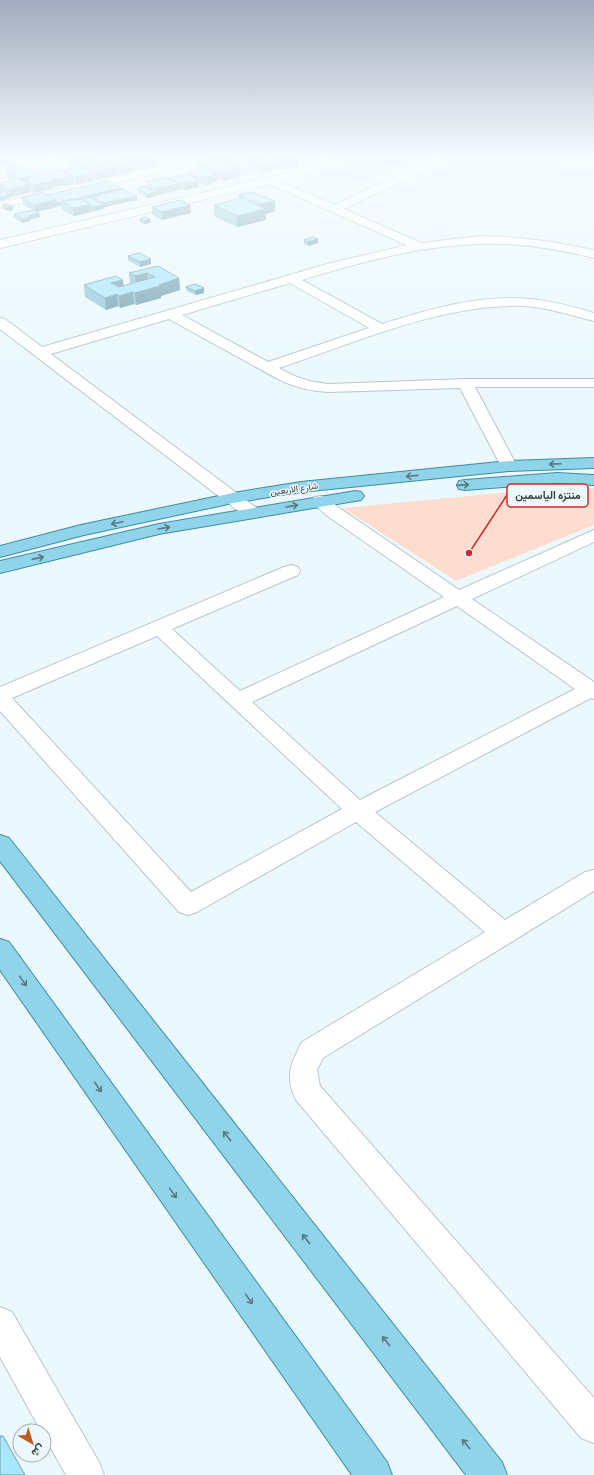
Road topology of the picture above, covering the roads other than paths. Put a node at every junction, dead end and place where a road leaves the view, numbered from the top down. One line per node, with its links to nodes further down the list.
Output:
1 (70, 228): 3 (street)
2 (376, 228): 4 (street)
3 (0, 244)
4 (421, 247): 5 (street); 6 (street)
5 (594, 254)
6 (292, 279): 9 (street); 12 (street)
7 (594, 303): 8 (street)
8 (579, 312): 10 (street); 12 (street)
9 (170, 314): 13 (street); 14 (street)
10 (594, 317)
11 (0, 322): 13 (street)
12 (380, 329): 14 (street)
13 (41, 352): 20 (street)
14 (268, 367): 16 (street)
15 (594, 382): 16 (street)
16 (465, 383): 18 (street)
17 (594, 463): 18 (main road, شارع الاربعين, one-way to 18)
18 (510, 466): 20 (main road, شارع الاربعين, one-way to 20)
19 (594, 480): 21 (main road, one-way to 19)
20 (233, 498): 22 (street); 24 (main road, شارع الاربعين, one-way to 24)
21 (320, 501): 22 (main road, one-way to 21); 27 (street)
22 (252, 513): 25 (main road, one-way to 22)
23 (594, 535): 27 (street)
24 (0, 552)
25 (0, 567)
26 (291, 571): 28 (street)
27 (458, 598): 29 (street); 32 (street)
28 (160, 628): 30 (street); 32 (street)
29 (592, 690): 33 (street)
30 (0, 695)
31 (0, 698): 33 (street)
32 (238, 700): 33 (street)
33 (358, 811): 36 (street)
34 (0, 844): 42 (main road, one-way to 34)
35 (594, 879): 36 (street)
36 (504, 934): 39 (street)
37 (0, 949): 41 (main road, one-way to 41)
38 (0, 1324): 40 (street)
39 (594, 1425)
40 (86, 1475)
41 (374, 1475)
42 (490, 1475)

